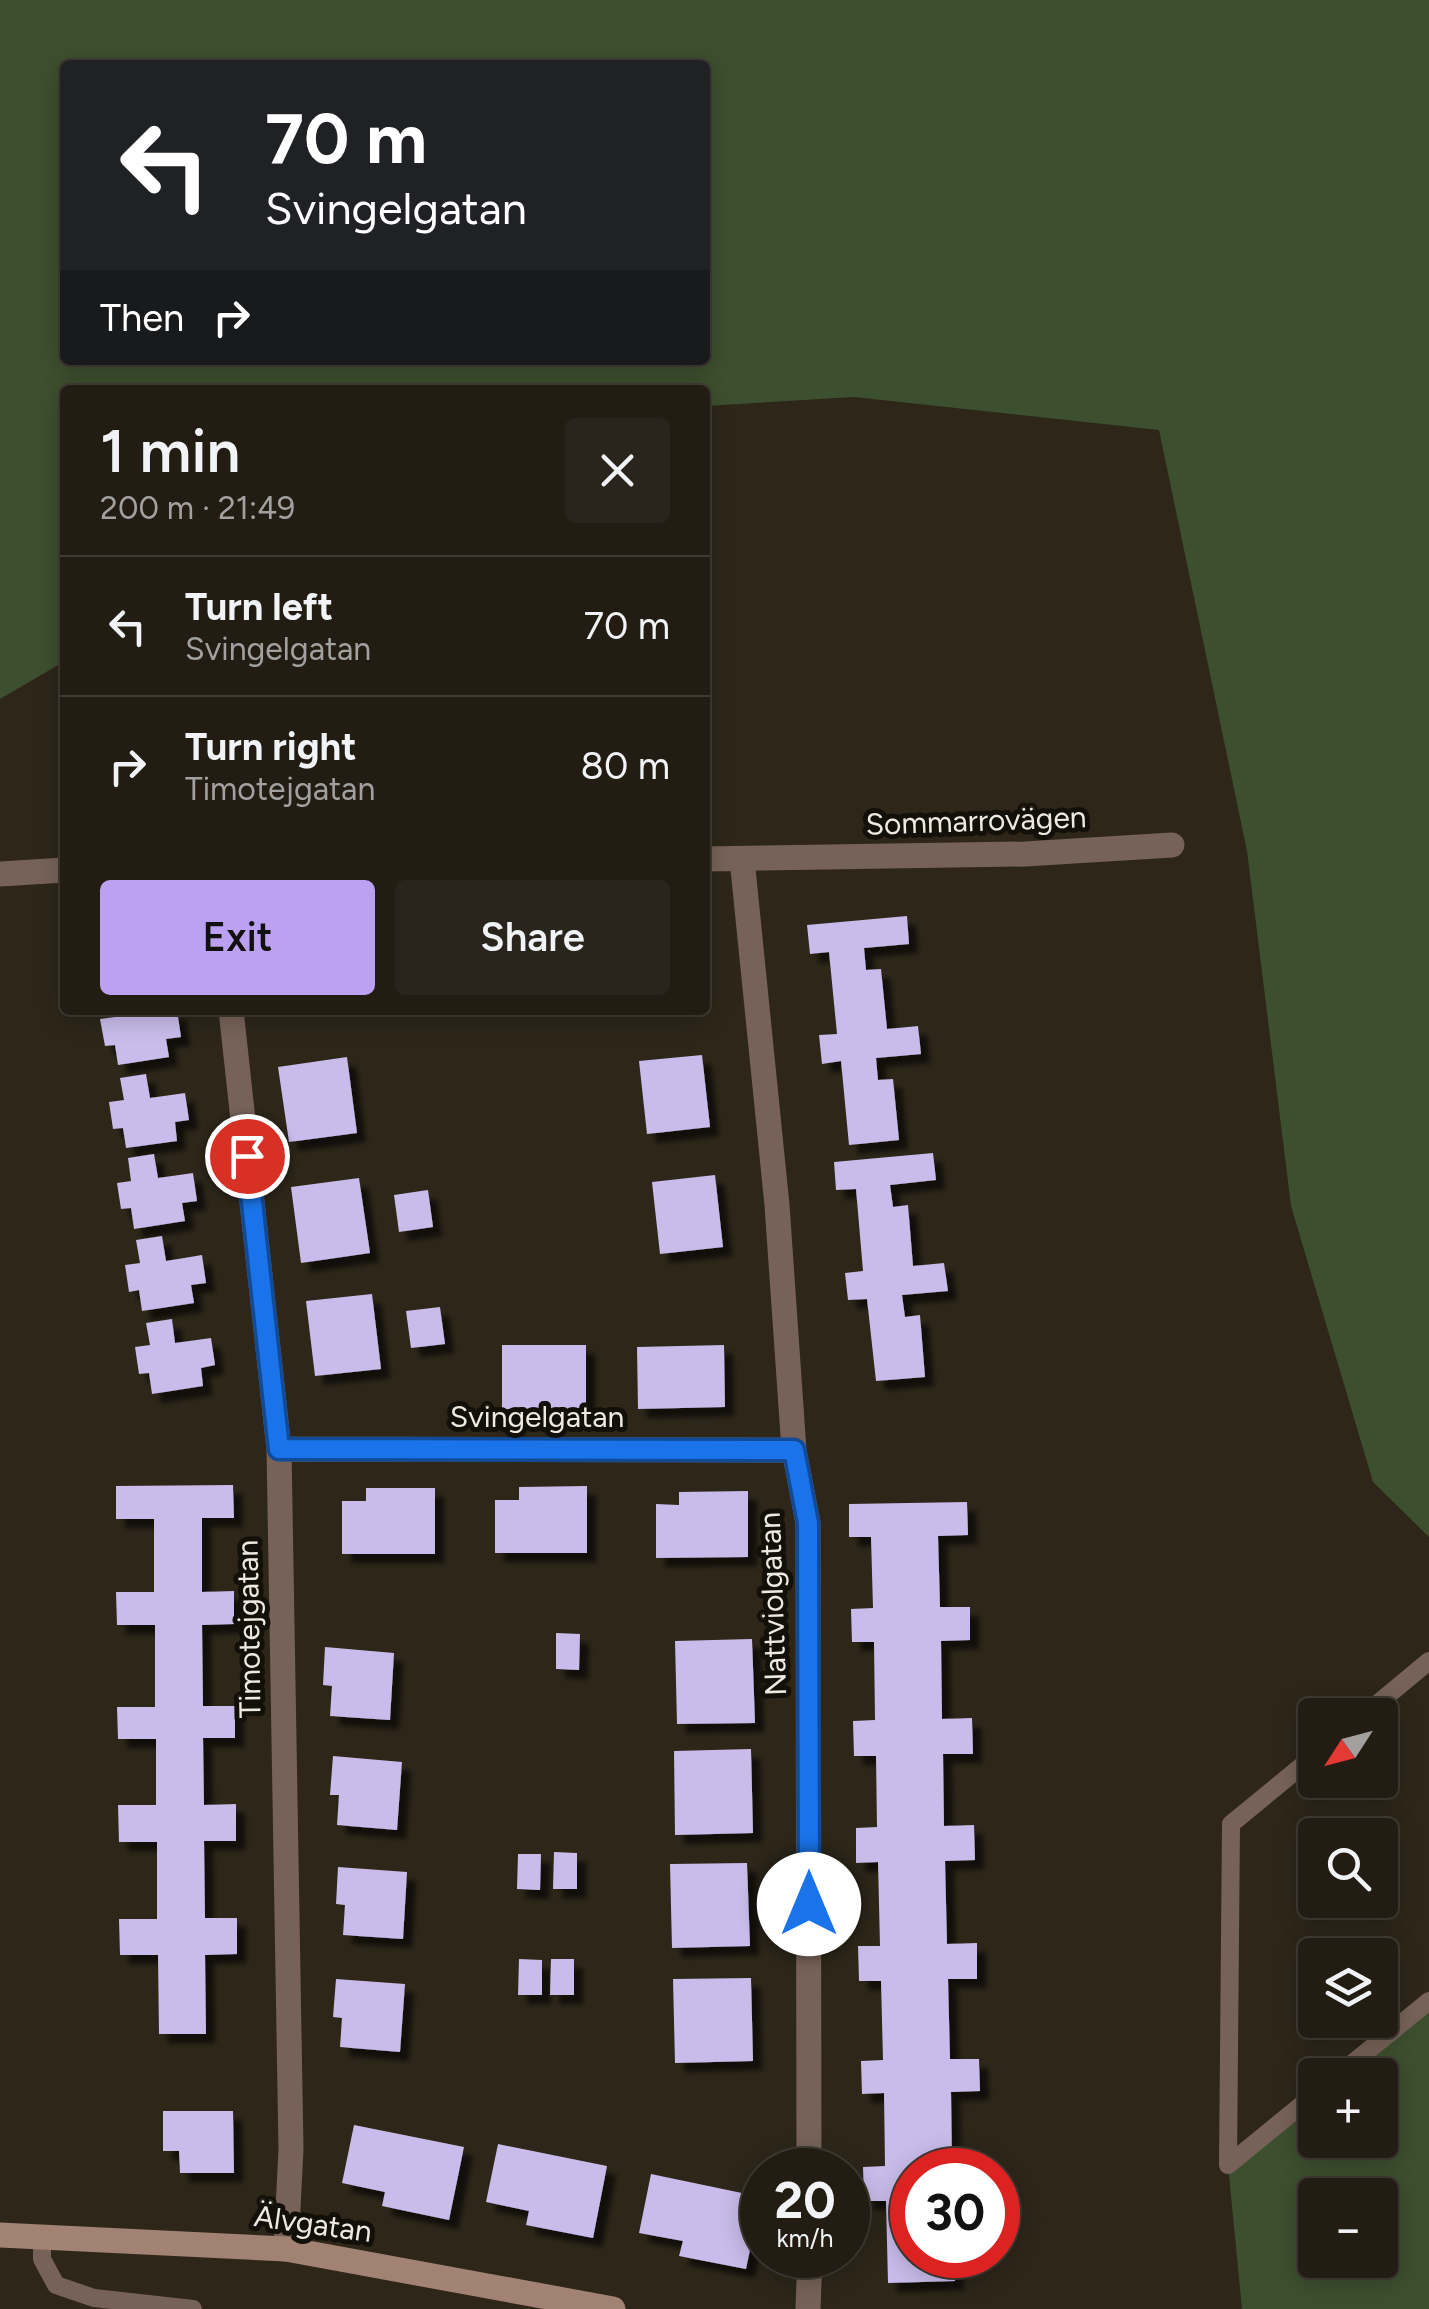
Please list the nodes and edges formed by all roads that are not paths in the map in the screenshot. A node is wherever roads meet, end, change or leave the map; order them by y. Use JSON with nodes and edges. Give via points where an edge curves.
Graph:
{"nodes":[{"id":1,"x":1172,"y":845,"type":"dead end"},
{"id":2,"x":710,"y":859,"type":"edge"},
{"id":3,"x":742,"y":859,"type":"junction"},
{"id":4,"x":60,"y":870,"type":"edge"},
{"id":5,"x":0,"y":874,"type":"edge"},
{"id":6,"x":232,"y":1015,"type":"edge"},
{"id":7,"x":279,"y":1449,"type":"junction"},
{"id":8,"x":794,"y":1450,"type":"junction"},
{"id":9,"x":1429,"y":1661,"type":"edge"},
{"id":10,"x":1384,"y":1698,"type":"edge"},
{"id":11,"x":1298,"y":1769,"type":"edge"},
{"id":12,"x":1429,"y":2001,"type":"edge"},
{"id":13,"x":1359,"y":2058,"type":"edge"},
{"id":14,"x":1298,"y":2108,"type":"edge"},
{"id":15,"x":809,"y":2148,"type":"edge"},
{"id":16,"x":0,"y":2235,"type":"edge"},
{"id":17,"x":42,"y":2237,"type":"junction"},
{"id":18,"x":286,"y":2249,"type":"junction"},
{"id":19,"x":809,"y":2278,"type":"edge"},
{"id":20,"x":193,"y":2309,"type":"edge"},
{"id":21,"x":613,"y":2309,"type":"edge"},
{"id":22,"x":808,"y":2309,"type":"edge"}],
"edges":[{"from":1,"to":3,"type":"street","name":"Sommarrovägen"},
{"from":2,"to":3,"type":"street","name":"Sommarrovägen"},
{"from":3,"to":8,"type":"street","name":"Nattviolgatan"},
{"from":4,"to":5,"type":"street"},
{"from":6,"to":7,"type":"street","name":"Timotejgatan"},
{"from":7,"to":8,"type":"street","name":"Svingelgatan"},
{"from":7,"to":18,"type":"street","name":"Timotejgatan","via":[[291,2149]]},
{"from":8,"to":15,"type":"street","name":"Nattviolgatan","via":[[808,1523]]},
{"from":9,"to":10,"type":"lane"},
{"from":11,"to":14,"type":"lane","via":[[1231,1824],[1228,2164]]},
{"from":12,"to":13,"type":"lane"},
{"from":16,"to":17,"type":"street","name":"Älvgatan"},
{"from":17,"to":18,"type":"street","name":"Älvgatan"},
{"from":17,"to":20,"type":"lane","via":[[46,2270],[56,2285],[94,2298]]},
{"from":18,"to":21,"type":"street","name":"Älvgatan"},
{"from":19,"to":22,"type":"street"}]}
